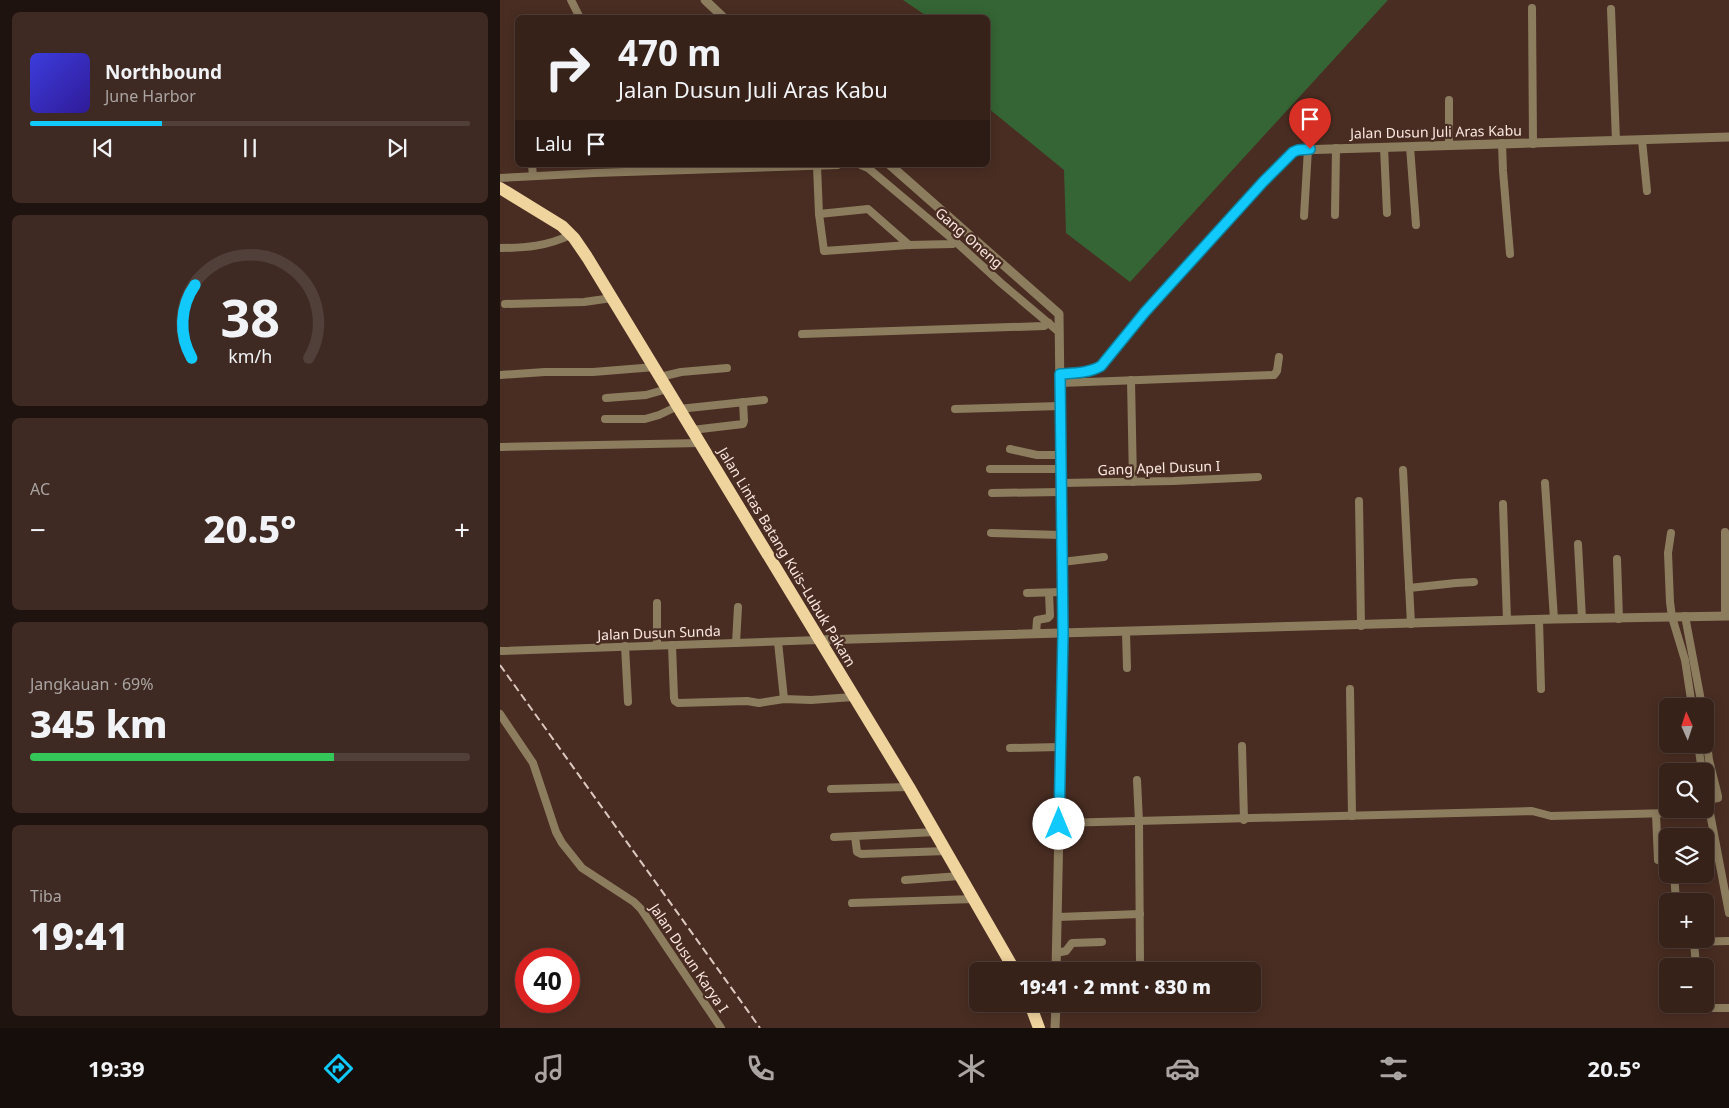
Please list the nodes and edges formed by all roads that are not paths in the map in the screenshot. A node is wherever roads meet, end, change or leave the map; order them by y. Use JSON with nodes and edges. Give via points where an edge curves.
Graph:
{"nodes":[{"id":1,"x":571,"y":0,"type":"edge"},
{"id":2,"x":705,"y":0,"type":"edge"},
{"id":3,"x":1532,"y":8,"type":"dead end"},
{"id":4,"x":1611,"y":9,"type":"dead end"},
{"id":5,"x":578,"y":15,"type":"edge"},
{"id":6,"x":721,"y":15,"type":"edge"},
{"id":7,"x":1448,"y":100,"type":"dead end"},
{"id":8,"x":1729,"y":136,"type":"edge"},
{"id":9,"x":1642,"y":140,"type":"junction"},
{"id":10,"x":1616,"y":141,"type":"junction"},
{"id":11,"x":1502,"y":144,"type":"junction"},
{"id":12,"x":1533,"y":144,"type":"junction"},
{"id":13,"x":1450,"y":146,"type":"junction"},
{"id":14,"x":1384,"y":147,"type":"junction"},
{"id":15,"x":1410,"y":147,"type":"junction"},
{"id":16,"x":1336,"y":148,"type":"junction"},
{"id":17,"x":1308,"y":149,"type":"junction"},
{"id":18,"x":532,"y":167,"type":"edge"},
{"id":19,"x":568,"y":167,"type":"edge"},
{"id":20,"x":742,"y":167,"type":"edge"},
{"id":21,"x":817,"y":167,"type":"edge"},
{"id":22,"x":866,"y":167,"type":"edge"},
{"id":23,"x":892,"y":167,"type":"edge"},
{"id":24,"x":666,"y":168,"type":"edge"},
{"id":25,"x":569,"y":174,"type":"junction"},
{"id":26,"x":533,"y":176,"type":"junction"},
{"id":27,"x":500,"y":178,"type":"edge"},
{"id":28,"x":500,"y":188,"type":"edge"},
{"id":29,"x":1647,"y":191,"type":"dead end"},
{"id":30,"x":1387,"y":213,"type":"dead end"},
{"id":31,"x":819,"y":214,"type":"junction"},
{"id":32,"x":1335,"y":215,"type":"dead end"},
{"id":33,"x":1304,"y":216,"type":"dead end"},
{"id":34,"x":1416,"y":225,"type":"dead end"},
{"id":35,"x":570,"y":234,"type":"junction"},
{"id":36,"x":956,"y":242,"type":"junction"},
{"id":37,"x":909,"y":245,"type":"junction"},
{"id":38,"x":500,"y":248,"type":"edge"},
{"id":39,"x":1510,"y":254,"type":"dead end"},
{"id":40,"x":612,"y":298,"type":"junction"},
{"id":41,"x":506,"y":304,"type":"dead end"},
{"id":42,"x":1049,"y":323,"type":"junction"},
{"id":43,"x":1060,"y":332,"type":"junction"},
{"id":44,"x":802,"y":334,"type":"dead end"},
{"id":45,"x":1279,"y":357,"type":"dead end"},
{"id":46,"x":726,"y":368,"type":"dead end"},
{"id":47,"x":657,"y":372,"type":"junction"},
{"id":48,"x":1083,"y":372,"type":"junction"},
{"id":49,"x":500,"y":375,"type":"edge"},
{"id":50,"x":1060,"y":379,"type":"junction"},
{"id":51,"x":1131,"y":380,"type":"junction"},
{"id":52,"x":1083,"y":382,"type":"junction"},
{"id":53,"x":667,"y":389,"type":"junction"},
{"id":54,"x":606,"y":398,"type":"dead end"},
{"id":55,"x":764,"y":400,"type":"dead end"},
{"id":56,"x":743,"y":402,"type":"junction"},
{"id":57,"x":1061,"y":406,"type":"junction"},
{"id":58,"x":679,"y":408,"type":"junction"},
{"id":59,"x":954,"y":409,"type":"dead end"},
{"id":60,"x":605,"y":418,"type":"dead end"},
{"id":61,"x":692,"y":430,"type":"junction"},
{"id":62,"x":700,"y":443,"type":"junction"},
{"id":63,"x":500,"y":447,"type":"edge"},
{"id":64,"x":1010,"y":449,"type":"dead end"},
{"id":65,"x":1061,"y":455,"type":"junction"},
{"id":66,"x":990,"y":469,"type":"dead end"},
{"id":67,"x":1061,"y":469,"type":"junction"},
{"id":68,"x":1403,"y":470,"type":"dead end"},
{"id":69,"x":1258,"y":477,"type":"dead end"},
{"id":70,"x":1133,"y":482,"type":"junction"},
{"id":71,"x":1544,"y":483,"type":"dead end"},
{"id":72,"x":1061,"y":488,"type":"junction"},
{"id":73,"x":992,"y":492,"type":"dead end"},
{"id":74,"x":1359,"y":501,"type":"dead end"},
{"id":75,"x":1503,"y":504,"type":"dead end"},
{"id":76,"x":1725,"y":532,"type":"dead end"},
{"id":77,"x":990,"y":533,"type":"dead end"},
{"id":78,"x":1671,"y":533,"type":"dead end"},
{"id":79,"x":1062,"y":534,"type":"junction"},
{"id":80,"x":1578,"y":544,"type":"dead end"},
{"id":81,"x":1104,"y":558,"type":"dead end"},
{"id":82,"x":1617,"y":560,"type":"dead end"},
{"id":83,"x":1062,"y":562,"type":"junction"},
{"id":84,"x":1474,"y":582,"type":"dead end"},
{"id":85,"x":1409,"y":588,"type":"junction"},
{"id":86,"x":1049,"y":592,"type":"junction"},
{"id":87,"x":1062,"y":592,"type":"junction"},
{"id":88,"x":1027,"y":594,"type":"dead end"},
{"id":89,"x":657,"y":603,"type":"dead end"},
{"id":90,"x":738,"y":607,"type":"dead end"},
{"id":91,"x":1050,"y":607,"type":"junction"},
{"id":92,"x":1063,"y":607,"type":"junction"},
{"id":93,"x":1685,"y":616,"type":"junction"},
{"id":94,"x":1727,"y":616,"type":"edge"},
{"id":95,"x":1672,"y":617,"type":"junction"},
{"id":96,"x":1554,"y":619,"type":"junction"},
{"id":97,"x":1582,"y":619,"type":"junction"},
{"id":98,"x":1619,"y":619,"type":"junction"},
{"id":99,"x":1507,"y":620,"type":"junction"},
{"id":100,"x":1539,"y":620,"type":"junction"},
{"id":101,"x":1411,"y":624,"type":"junction"},
{"id":102,"x":1361,"y":626,"type":"junction"},
{"id":103,"x":1126,"y":632,"type":"junction"},
{"id":104,"x":1036,"y":634,"type":"junction"},
{"id":105,"x":1063,"y":634,"type":"junction"},
{"id":106,"x":819,"y":640,"type":"junction"},
{"id":107,"x":778,"y":642,"type":"junction"},
{"id":108,"x":736,"y":643,"type":"junction"},
{"id":109,"x":657,"y":645,"type":"junction"},
{"id":110,"x":672,"y":645,"type":"junction"},
{"id":111,"x":625,"y":646,"type":"junction"},
{"id":112,"x":500,"y":651,"type":"edge"},
{"id":113,"x":1127,"y":668,"type":"dead end"},
{"id":114,"x":1350,"y":689,"type":"dead end"},
{"id":115,"x":1541,"y":689,"type":"dead end"},
{"id":116,"x":853,"y":697,"type":"junction"},
{"id":117,"x":1691,"y":698,"type":"edge"},
{"id":118,"x":1700,"y":698,"type":"edge"},
{"id":119,"x":784,"y":699,"type":"junction"},
{"id":120,"x":628,"y":702,"type":"dead end"},
{"id":121,"x":500,"y":714,"type":"edge"},
{"id":122,"x":1242,"y":746,"type":"dead end"},
{"id":123,"x":1010,"y":748,"type":"dead end"},
{"id":124,"x":1060,"y":748,"type":"junction"},
{"id":125,"x":1137,"y":780,"type":"dead end"},
{"id":126,"x":1714,"y":780,"type":"edge"},
{"id":127,"x":909,"y":787,"type":"junction"},
{"id":128,"x":830,"y":789,"type":"dead end"},
{"id":129,"x":1714,"y":799,"type":"edge"},
{"id":130,"x":1656,"y":814,"type":"junction"},
{"id":131,"x":1659,"y":814,"type":"edge"},
{"id":132,"x":1352,"y":816,"type":"junction"},
{"id":133,"x":1710,"y":818,"type":"edge"},
{"id":134,"x":1244,"y":820,"type":"junction"},
{"id":135,"x":1139,"y":822,"type":"junction"},
{"id":136,"x":1059,"y":824,"type":"junction"},
{"id":137,"x":936,"y":832,"type":"junction"},
{"id":138,"x":855,"y":836,"type":"junction"},
{"id":139,"x":834,"y":837,"type":"dead end"},
{"id":140,"x":946,"y":851,"type":"junction"},
{"id":141,"x":1659,"y":860,"type":"edge"},
{"id":142,"x":960,"y":876,"type":"junction"},
{"id":143,"x":905,"y":880,"type":"dead end"},
{"id":144,"x":974,"y":899,"type":"junction"},
{"id":145,"x":852,"y":903,"type":"dead end"},
{"id":146,"x":1729,"y":913,"type":"edge"},
{"id":147,"x":1140,"y":914,"type":"junction"},
{"id":148,"x":1058,"y":917,"type":"junction"},
{"id":149,"x":1714,"y":941,"type":"edge"},
{"id":150,"x":1729,"y":941,"type":"edge"},
{"id":151,"x":1102,"y":942,"type":"dead end"},
{"id":152,"x":1056,"y":953,"type":"junction"},
{"id":153,"x":1010,"y":962,"type":"edge"},
{"id":154,"x":1056,"y":962,"type":"edge"},
{"id":155,"x":1140,"y":962,"type":"edge"},
{"id":156,"x":1714,"y":1008,"type":"edge"},
{"id":157,"x":1729,"y":1008,"type":"edge"},
{"id":158,"x":1033,"y":1012,"type":"edge"},
{"id":159,"x":1056,"y":1012,"type":"edge"},
{"id":160,"x":722,"y":1028,"type":"edge"},
{"id":161,"x":1039,"y":1028,"type":"edge"},
{"id":162,"x":1055,"y":1028,"type":"edge"}],
"edges":[{"from":1,"to":5,"type":"street"},
{"from":2,"to":6,"type":"street"},
{"from":3,"to":12,"type":"street"},
{"from":4,"to":10,"type":"street"},
{"from":7,"to":13,"type":"street"},
{"from":8,"to":9,"type":"street","name":"Jalan Dusun Juli Aras Kabu"},
{"from":9,"to":10,"type":"street","name":"Jalan Dusun Juli Aras Kabu"},
{"from":9,"to":29,"type":"street"},
{"from":10,"to":12,"type":"street","name":"Jalan Dusun Juli Aras Kabu"},
{"from":11,"to":12,"type":"street","name":"Jalan Dusun Juli Aras Kabu"},
{"from":11,"to":13,"type":"street","name":"Jalan Dusun Juli Aras Kabu"},
{"from":11,"to":39,"type":"street"},
{"from":13,"to":15,"type":"street","name":"Jalan Dusun Juli Aras Kabu"},
{"from":14,"to":15,"type":"street","name":"Jalan Dusun Juli Aras Kabu"},
{"from":14,"to":16,"type":"street","name":"Jalan Dusun Juli Aras Kabu"},
{"from":14,"to":30,"type":"street"},
{"from":15,"to":34,"type":"street"},
{"from":16,"to":17,"type":"street","name":"Jalan Dusun Juli Aras Kabu"},
{"from":16,"to":32,"type":"street"},
{"from":17,"to":33,"type":"street"},
{"from":17,"to":48,"type":"street","name":"Jalan Dusun Juli Aras Kabu","via":[[1293,152],[1145,312],[1101,366]]},
{"from":18,"to":26,"type":"street"},
{"from":19,"to":25,"type":"street"},
{"from":20,"to":24,"type":"street"},
{"from":21,"to":31,"type":"street"},
{"from":22,"to":36,"type":"street","name":"Gang Oneng"},
{"from":23,"to":43,"type":"street","via":[[1059,314]]},
{"from":24,"to":25,"type":"street"},
{"from":25,"to":26,"type":"street"},
{"from":26,"to":27,"type":"street"},
{"from":28,"to":35,"type":"highway","name":"Jalan Lintas Batang Kuis–Lubuk Pakam"},
{"from":31,"to":37,"type":"street","via":[[868,209]]},
{"from":31,"to":37,"type":"street","via":[[824,251]]},
{"from":35,"to":38,"type":"street","via":[[560,240],[528,248]]},
{"from":35,"to":40,"type":"highway","name":"Jalan Lintas Batang Kuis–Lubuk Pakam"},
{"from":36,"to":37,"type":"street"},
{"from":36,"to":42,"type":"street","name":"Gang Oneng"},
{"from":40,"to":41,"type":"street"},
{"from":40,"to":47,"type":"highway","name":"Jalan Lintas Batang Kuis–Lubuk Pakam"},
{"from":42,"to":43,"type":"street","name":"Gang Oneng"},
{"from":42,"to":44,"type":"street","via":[[1044,326]]},
{"from":43,"to":50,"type":"street"},
{"from":45,"to":51,"type":"street","via":[[1277,374],[1274,375]]},
{"from":46,"to":47,"type":"street"},
{"from":47,"to":49,"type":"street"},
{"from":47,"to":53,"type":"highway","name":"Jalan Lintas Batang Kuis–Lubuk Pakam"},
{"from":48,"to":50,"type":"street","name":"Jalan Dusun Juli Aras Kabu"},
{"from":48,"to":52,"type":"street"},
{"from":50,"to":52,"type":"street"},
{"from":50,"to":57,"type":"street"},
{"from":51,"to":52,"type":"street"},
{"from":51,"to":70,"type":"street"},
{"from":53,"to":54,"type":"street","via":[[646,395]]},
{"from":53,"to":58,"type":"highway","name":"Jalan Lintas Batang Kuis–Lubuk Pakam"},
{"from":55,"to":56,"type":"street"},
{"from":56,"to":58,"type":"street"},
{"from":56,"to":61,"type":"street","via":[[743,424]]},
{"from":57,"to":59,"type":"street"},
{"from":57,"to":65,"type":"street"},
{"from":58,"to":60,"type":"street","via":[[645,419]]},
{"from":58,"to":61,"type":"highway","name":"Jalan Lintas Batang Kuis–Lubuk Pakam"},
{"from":61,"to":62,"type":"highway","name":"Jalan Lintas Batang Kuis–Lubuk Pakam"},
{"from":62,"to":63,"type":"street"},
{"from":62,"to":106,"type":"highway","name":"Jalan Lintas Batang Kuis–Lubuk Pakam"},
{"from":64,"to":65,"type":"street","via":[[1037,455]]},
{"from":65,"to":67,"type":"street"},
{"from":66,"to":67,"type":"street"},
{"from":67,"to":72,"type":"street"},
{"from":68,"to":85,"type":"street"},
{"from":69,"to":70,"type":"street","name":"Gang Apel Dusun I"},
{"from":70,"to":72,"type":"street","name":"Gang Apel Dusun I"},
{"from":71,"to":96,"type":"street"},
{"from":72,"to":73,"type":"street","name":"Gang Apel Dusun I"},
{"from":72,"to":79,"type":"street"},
{"from":74,"to":102,"type":"street"},
{"from":75,"to":99,"type":"street"},
{"from":76,"to":94,"type":"street"},
{"from":77,"to":79,"type":"street"},
{"from":78,"to":95,"type":"street","via":[[1668,578]]},
{"from":79,"to":83,"type":"street"},
{"from":80,"to":97,"type":"street"},
{"from":81,"to":83,"type":"street"},
{"from":82,"to":98,"type":"street"},
{"from":83,"to":87,"type":"street"},
{"from":84,"to":85,"type":"street"},
{"from":85,"to":101,"type":"street"},
{"from":86,"to":87,"type":"street"},
{"from":86,"to":88,"type":"street"},
{"from":86,"to":91,"type":"street"},
{"from":87,"to":92,"type":"street"},
{"from":89,"to":109,"type":"street"},
{"from":90,"to":108,"type":"street"},
{"from":91,"to":92,"type":"street"},
{"from":91,"to":104,"type":"street","via":[[1048,618],[1037,620]]},
{"from":92,"to":105,"type":"street"},
{"from":93,"to":94,"type":"street"},
{"from":93,"to":95,"type":"street"},
{"from":93,"to":118,"type":"street"},
{"from":95,"to":98,"type":"street"},
{"from":95,"to":117,"type":"street","via":[[1685,660]]},
{"from":96,"to":97,"type":"street"},
{"from":96,"to":100,"type":"street"},
{"from":97,"to":98,"type":"street"},
{"from":99,"to":100,"type":"street"},
{"from":99,"to":101,"type":"street"},
{"from":100,"to":115,"type":"street"},
{"from":101,"to":102,"type":"street"},
{"from":102,"to":103,"type":"street"},
{"from":103,"to":105,"type":"street"},
{"from":103,"to":113,"type":"street"},
{"from":104,"to":105,"type":"street"},
{"from":104,"to":106,"type":"street"},
{"from":105,"to":124,"type":"street"},
{"from":106,"to":107,"type":"street","name":"Jalan Dusun Sunda"},
{"from":106,"to":116,"type":"highway","name":"Jalan Lintas Batang Kuis–Lubuk Pakam"},
{"from":107,"to":108,"type":"street","name":"Jalan Dusun Sunda"},
{"from":107,"to":119,"type":"street"},
{"from":108,"to":110,"type":"street","name":"Jalan Dusun Sunda"},
{"from":109,"to":110,"type":"street","name":"Jalan Dusun Sunda"},
{"from":109,"to":111,"type":"street","name":"Jalan Dusun Sunda"},
{"from":110,"to":119,"type":"street","via":[[676,702],[747,701],[759,704]]},
{"from":111,"to":112,"type":"street","name":"Jalan Dusun Sunda"},
{"from":111,"to":120,"type":"street"},
{"from":114,"to":132,"type":"street"},
{"from":116,"to":119,"type":"street"},
{"from":116,"to":127,"type":"highway","name":"Jalan Lintas Batang Kuis–Lubuk Pakam"},
{"from":121,"to":160,"type":"street","name":"Jalan Dusun Karya I","via":[[533,763],[562,843],[582,868],[641,909]]},
{"from":122,"to":134,"type":"street"},
{"from":123,"to":124,"type":"street"},
{"from":124,"to":136,"type":"street"},
{"from":125,"to":135,"type":"street"},
{"from":126,"to":129,"type":"street","via":[[1718,796]]},
{"from":127,"to":128,"type":"street"},
{"from":127,"to":137,"type":"highway","name":"Jalan Lintas Batang Kuis–Lubuk Pakam"},
{"from":130,"to":131,"type":"street"},
{"from":130,"to":132,"type":"street","via":[[1551,816],[1532,811]]},
{"from":130,"to":141,"type":"street"},
{"from":132,"to":134,"type":"street"},
{"from":133,"to":146,"type":"street"},
{"from":134,"to":135,"type":"street"},
{"from":135,"to":136,"type":"street"},
{"from":135,"to":147,"type":"street"},
{"from":136,"to":148,"type":"street"},
{"from":137,"to":138,"type":"street"},
{"from":137,"to":140,"type":"highway","name":"Jalan Lintas Batang Kuis–Lubuk Pakam"},
{"from":138,"to":139,"type":"street"},
{"from":138,"to":140,"type":"street","via":[[856,850],[861,854]]},
{"from":140,"to":142,"type":"highway","name":"Jalan Lintas Batang Kuis–Lubuk Pakam"},
{"from":142,"to":143,"type":"street"},
{"from":142,"to":144,"type":"highway","name":"Jalan Lintas Batang Kuis–Lubuk Pakam"},
{"from":144,"to":145,"type":"street"},
{"from":144,"to":153,"type":"highway","name":"Jalan Lintas Batang Kuis–Lubuk Pakam"},
{"from":147,"to":148,"type":"street"},
{"from":147,"to":155,"type":"street"},
{"from":148,"to":152,"type":"street"},
{"from":149,"to":150,"type":"street"},
{"from":151,"to":152,"type":"street","via":[[1072,943],[1066,951]]},
{"from":152,"to":154,"type":"street"},
{"from":156,"to":157,"type":"street"},
{"from":158,"to":161,"type":"highway"},
{"from":159,"to":162,"type":"street"}]}
